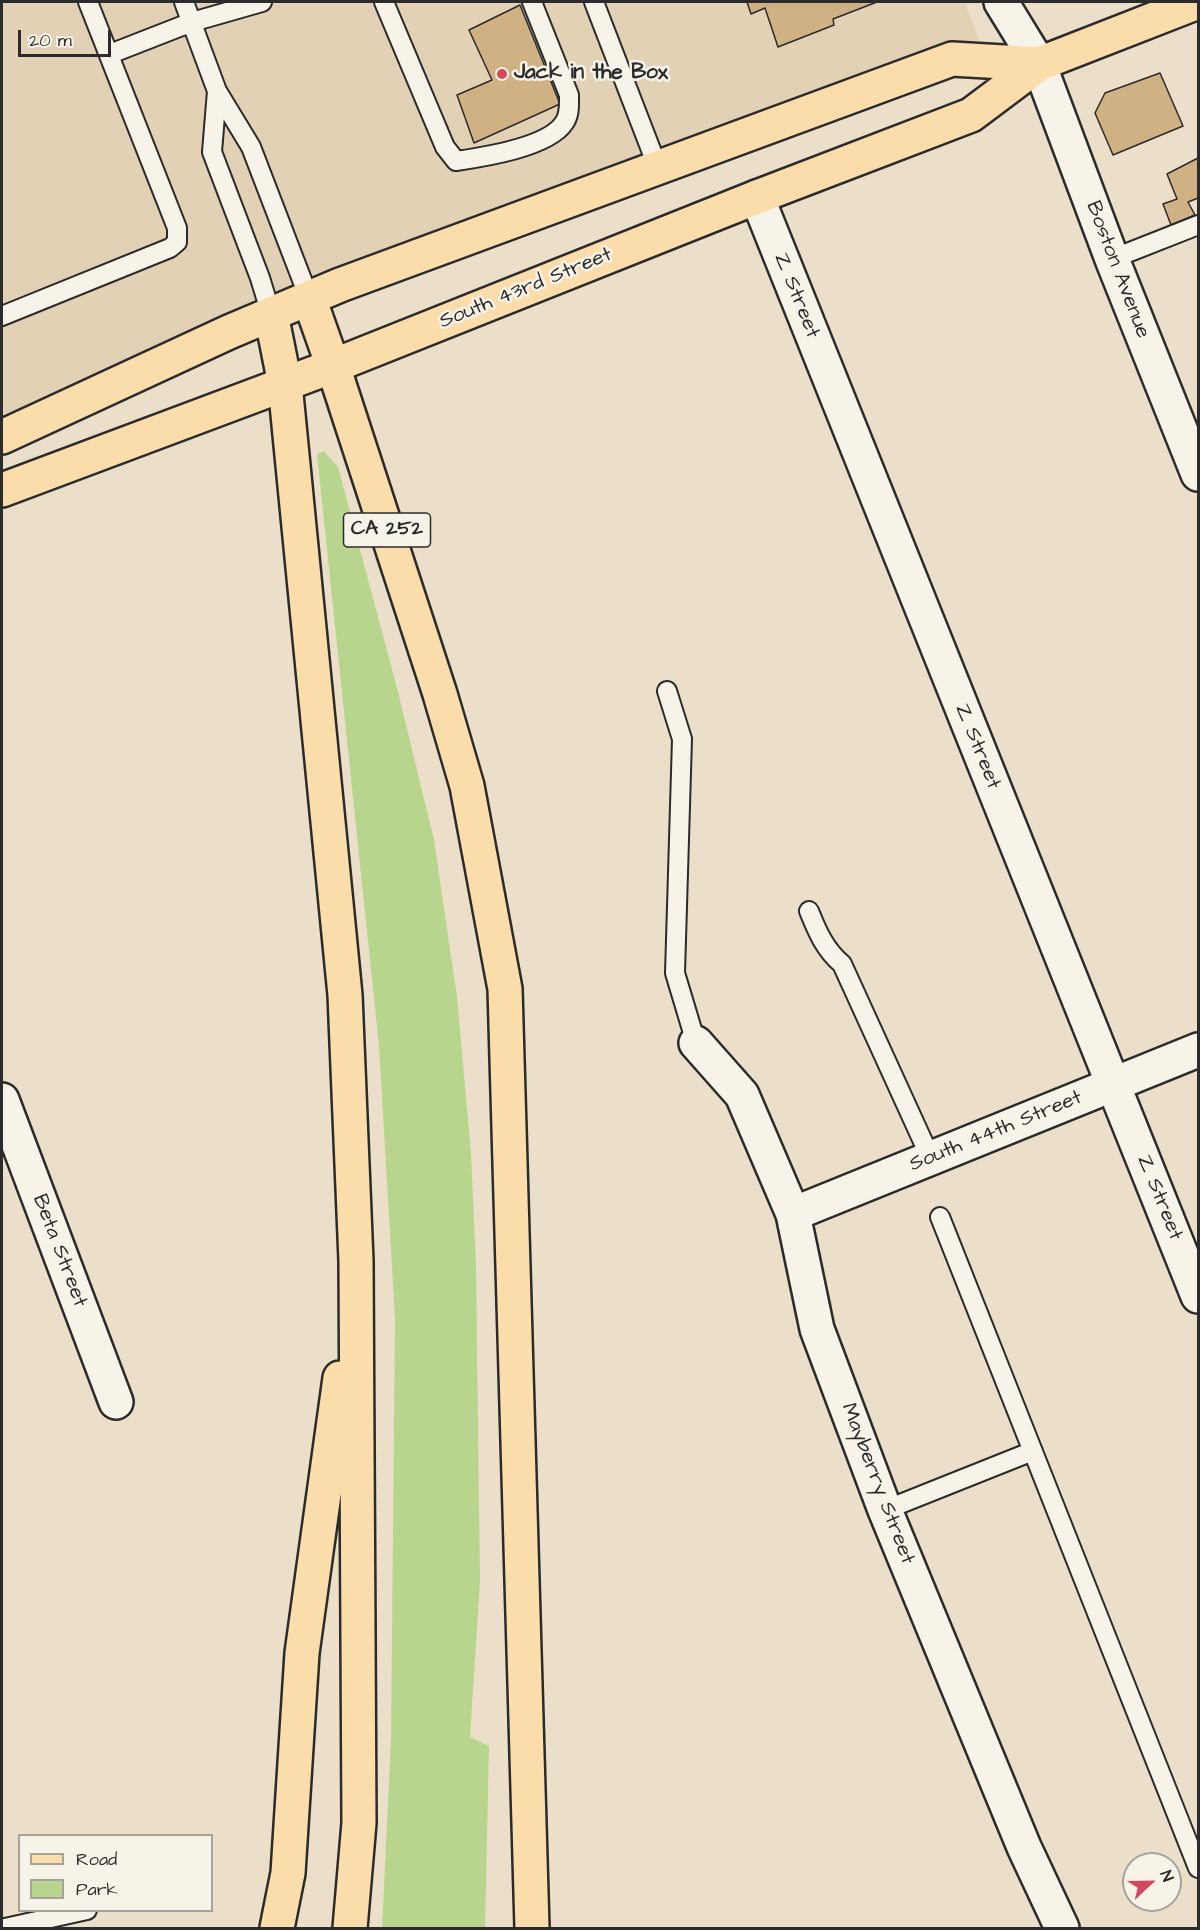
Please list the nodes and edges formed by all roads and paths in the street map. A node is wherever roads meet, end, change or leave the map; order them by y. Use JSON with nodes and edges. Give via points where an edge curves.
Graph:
{"nodes":[{"id":1,"x":88,"y":2,"type":"edge"},
{"id":2,"x":184,"y":2,"type":"edge"},
{"id":3,"x":262,"y":2,"type":"edge"},
{"id":4,"x":384,"y":2,"type":"edge"},
{"id":5,"x":532,"y":2,"type":"edge"},
{"id":6,"x":594,"y":2,"type":"edge"},
{"id":7,"x":1001,"y":2,"type":"edge"},
{"id":8,"x":1198,"y":2,"type":"edge"},
{"id":9,"x":192,"y":22,"type":"junction"},
{"id":10,"x":110,"y":54,"type":"junction"},
{"id":11,"x":1038,"y":64,"type":"junction"},
{"id":12,"x":217,"y":91,"type":"junction"},
{"id":13,"x":658,"y":168,"type":"junction"},
{"id":14,"x":757,"y":197,"type":"junction"},
{"id":15,"x":1198,"y":225,"type":"edge"},
{"id":16,"x":1112,"y":259,"type":"junction"},
{"id":17,"x":309,"y":298,"type":"junction"},
{"id":18,"x":271,"y":314,"type":"junction"},
{"id":19,"x":2,"y":316,"type":"edge"},
{"id":20,"x":333,"y":366,"type":"junction"},
{"id":21,"x":285,"y":384,"type":"junction"},
{"id":22,"x":2,"y":437,"type":"edge"},
{"id":23,"x":1198,"y":474,"type":"edge"},
{"id":24,"x":2,"y":490,"type":"edge"},
{"id":25,"x":667,"y":691,"type":"dead end"},
{"id":26,"x":809,"y":911,"type":"dead end"},
{"id":27,"x":696,"y":1043,"type":"joint"},
{"id":28,"x":1198,"y":1050,"type":"edge"},
{"id":29,"x":1113,"y":1085,"type":"junction"},
{"id":30,"x":2,"y":1100,"type":"edge"},
{"id":31,"x":931,"y":1159,"type":"junction"},
{"id":32,"x":793,"y":1214,"type":"junction"},
{"id":33,"x":940,"y":1217,"type":"dead end"},
{"id":34,"x":356,"y":1261,"type":"junction"},
{"id":35,"x":1198,"y":1296,"type":"edge"},
{"id":36,"x":116,"y":1402,"type":"dead end"},
{"id":37,"x":1033,"y":1451,"type":"junction"},
{"id":38,"x":885,"y":1510,"type":"junction"},
{"id":39,"x":1198,"y":1868,"type":"edge"},
{"id":40,"x":82,"y":1912,"type":"edge"},
{"id":41,"x":4,"y":1929,"type":"edge"},
{"id":42,"x":277,"y":1929,"type":"edge"},
{"id":43,"x":350,"y":1929,"type":"edge"},
{"id":44,"x":532,"y":1929,"type":"edge"},
{"id":45,"x":1062,"y":1929,"type":"edge"}],
"edges":[{"from":1,"to":10,"type":"lane"},
{"from":2,"to":9,"type":"lane"},
{"from":3,"to":9,"type":"lane"},
{"from":4,"to":5,"type":"lane","via":[[445,147],[456,161],[495,156],[531,144],[564,123],[568,96]]},
{"from":6,"to":13,"type":"lane"},
{"from":7,"to":11,"type":"street","name":"Boston Avenue"},
{"from":8,"to":11,"type":"main road","name":"South 43rd Street"},
{"from":9,"to":10,"type":"lane"},
{"from":9,"to":12,"type":"lane"},
{"from":10,"to":19,"type":"lane","via":[[177,228],[177,242]]},
{"from":11,"to":13,"type":"main road","name":"South 43rd Street","via":[[952,59]]},
{"from":11,"to":14,"type":"main road","name":"South 43rd Street","via":[[971,115]]},
{"from":11,"to":16,"type":"street","name":"Boston Avenue"},
{"from":12,"to":17,"type":"lane","via":[[251,147]]},
{"from":12,"to":18,"type":"lane","via":[[212,152]]},
{"from":13,"to":17,"type":"main road","name":"South 43rd Street"},
{"from":14,"to":20,"type":"main road","name":"South 43rd Street"},
{"from":14,"to":29,"type":"street","name":"Z Street"},
{"from":15,"to":16,"type":"lane"},
{"from":16,"to":23,"type":"street","name":"Boston Avenue"},
{"from":17,"to":18,"type":"main road","name":"South 43rd Street"},
{"from":17,"to":20,"type":"main road"},
{"from":18,"to":21,"type":"main road"},
{"from":18,"to":22,"type":"main road","name":"South 43rd Street"},
{"from":20,"to":21,"type":"main road","name":"South 43rd Street"},
{"from":20,"to":44,"type":"main road","number":"CA 252","via":[[467,786],[505,988]]},
{"from":21,"to":24,"type":"main road","name":"South 43rd Street"},
{"from":21,"to":34,"type":"main road","via":[[345,995]]},
{"from":25,"to":27,"type":"lane","via":[[681,739],[675,973]]},
{"from":26,"to":31,"type":"lane","via":[[818,934],[842,964]]},
{"from":27,"to":32,"type":"street","name":"Mayberry Street","via":[[742,1095]]},
{"from":28,"to":29,"type":"street","name":"South 44th Street"},
{"from":29,"to":31,"type":"street","name":"South 44th Street"},
{"from":29,"to":35,"type":"street","name":"Z Street"},
{"from":30,"to":36,"type":"street","name":"Beta Street"},
{"from":31,"to":32,"type":"street","name":"South 44th Street"},
{"from":32,"to":38,"type":"street","name":"Mayberry Street","via":[[817,1329]]},
{"from":33,"to":37,"type":"lane"},
{"from":34,"to":42,"type":"main road","via":[[302,1653],[288,1873]]},
{"from":34,"to":43,"type":"main road","via":[[359,1823]]},
{"from":37,"to":38,"type":"lane"},
{"from":37,"to":39,"type":"lane"},
{"from":38,"to":45,"type":"street","name":"Mayberry Street","via":[[1024,1847]]},
{"from":40,"to":41,"type":"lane"}]}
